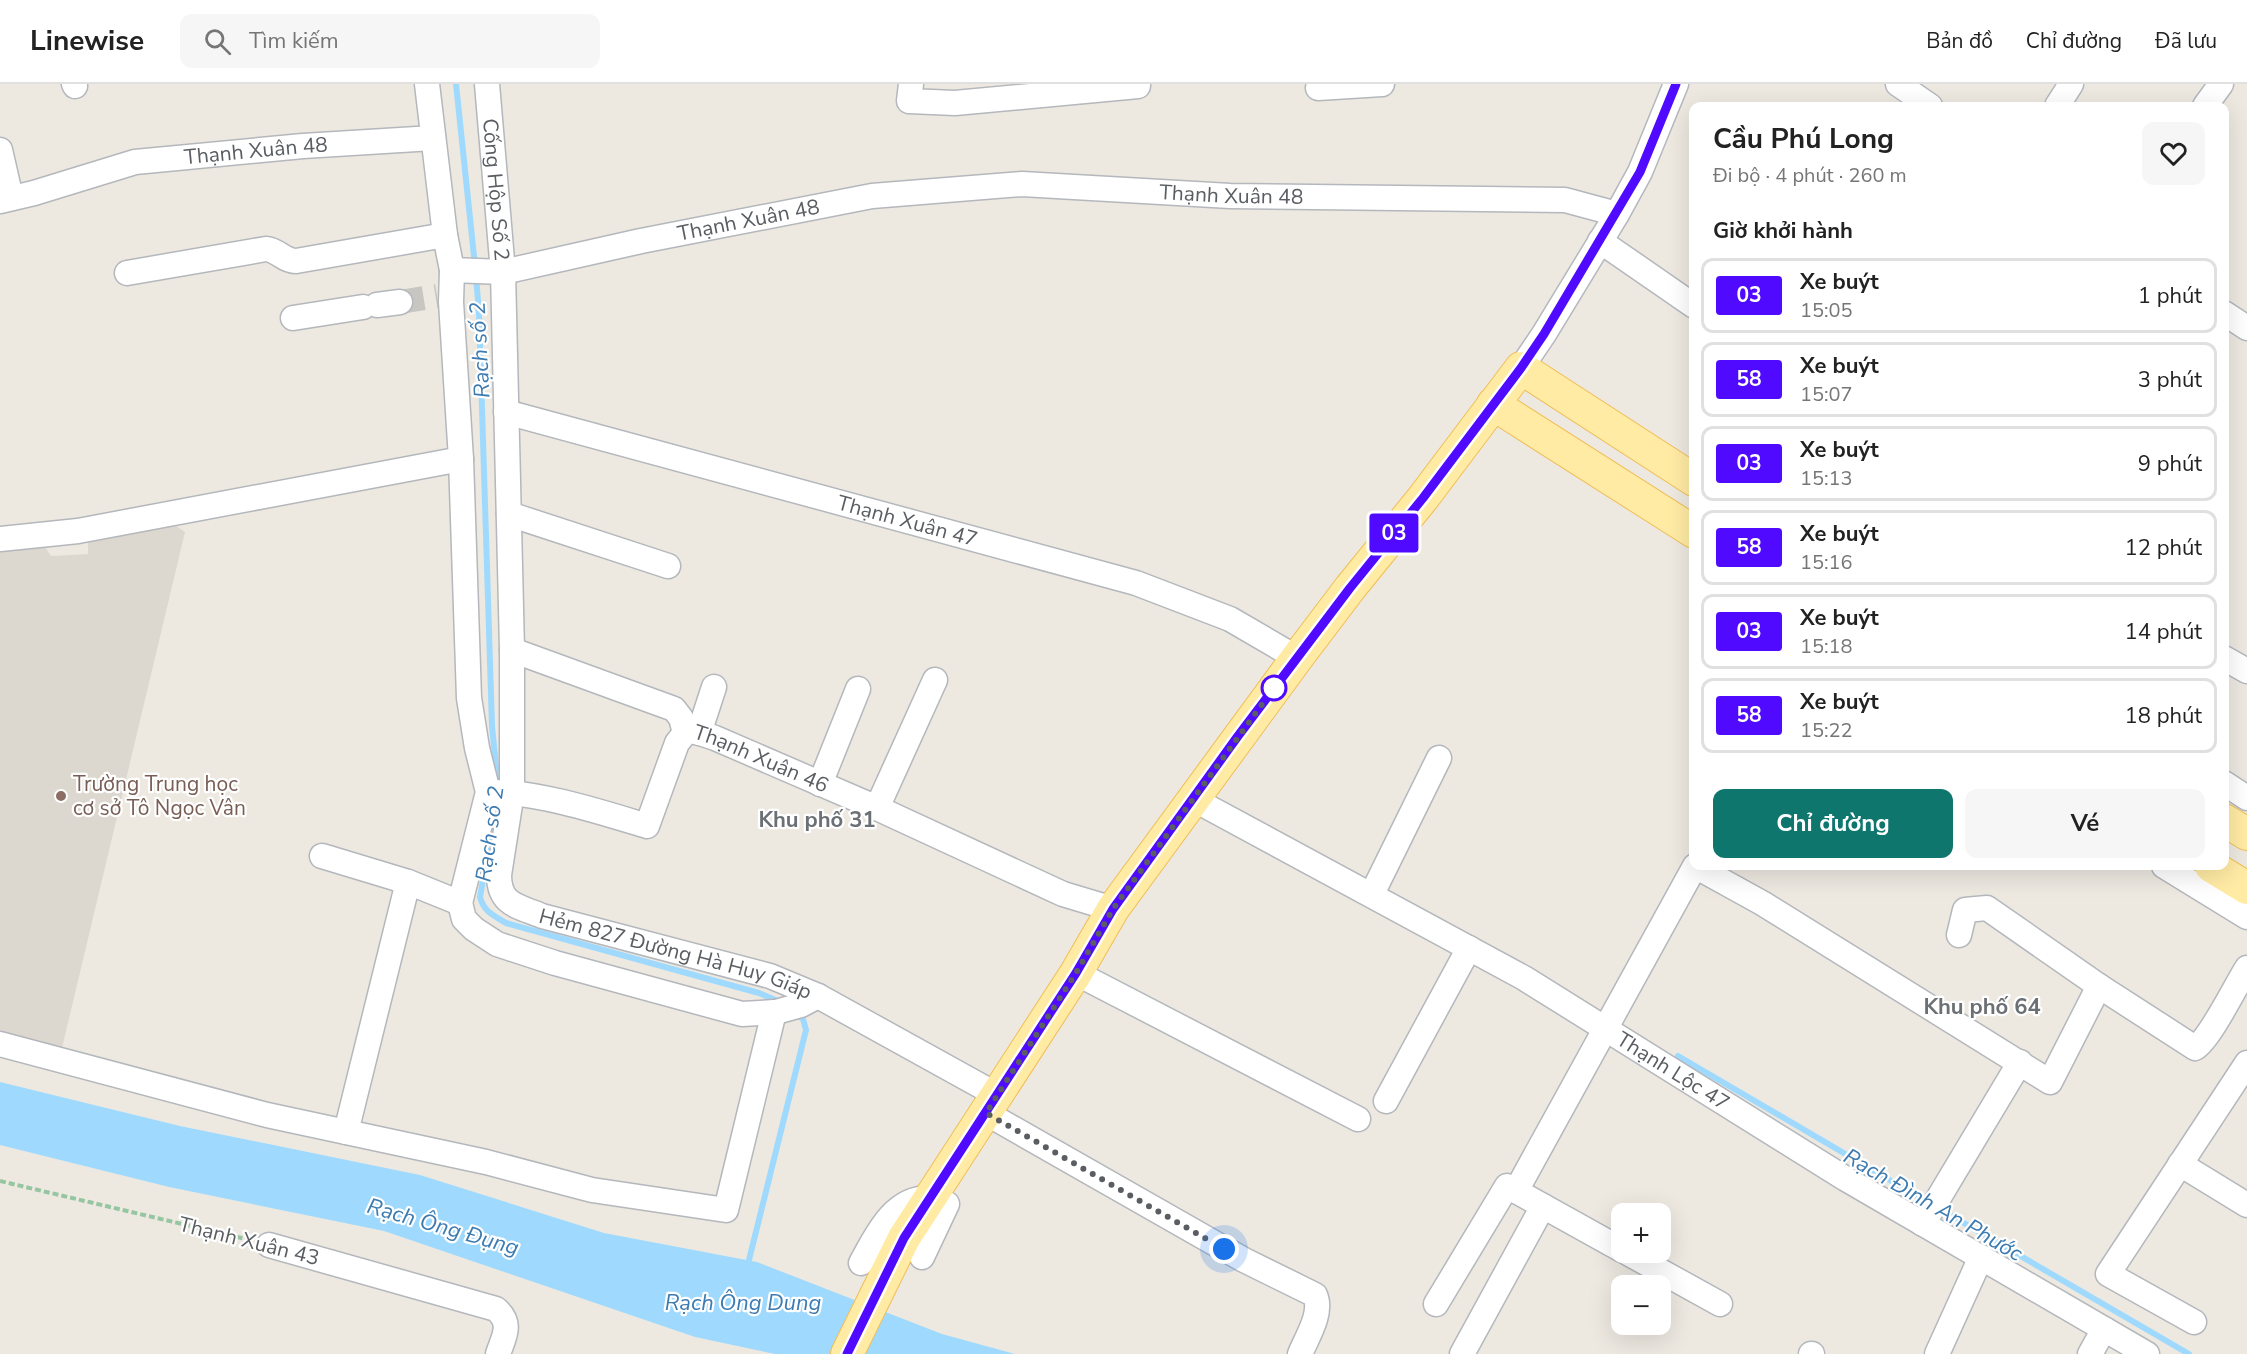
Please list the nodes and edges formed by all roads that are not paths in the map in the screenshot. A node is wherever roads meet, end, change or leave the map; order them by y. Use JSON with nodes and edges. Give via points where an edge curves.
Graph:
{"nodes":[{"id":1,"x":428,"y":84,"type":"edge"},
{"id":2,"x":487,"y":84,"type":"edge"},
{"id":3,"x":911,"y":84,"type":"edge"},
{"id":4,"x":1382,"y":84,"type":"edge"},
{"id":5,"x":1676,"y":84,"type":"edge"},
{"id":6,"x":1898,"y":84,"type":"edge"},
{"id":7,"x":2072,"y":84,"type":"edge"},
{"id":8,"x":2221,"y":84,"type":"edge"},
{"id":9,"x":1138,"y":86,"type":"dead end"},
{"id":10,"x":1318,"y":88,"type":"dead end"},
{"id":11,"x":1924,"y":102,"type":"edge"},
{"id":12,"x":2060,"y":102,"type":"edge"},
{"id":13,"x":2208,"y":102,"type":"edge"},
{"id":14,"x":433,"y":138,"type":"junction"},
{"id":15,"x":0,"y":150,"type":"edge"},
{"id":16,"x":6,"y":200,"type":"edge"},
{"id":17,"x":1617,"y":214,"type":"junction"},
{"id":18,"x":446,"y":235,"type":"junction"},
{"id":19,"x":1600,"y":241,"type":"junction"},
{"id":20,"x":452,"y":270,"type":"junction"},
{"id":21,"x":503,"y":272,"type":"junction"},
{"id":22,"x":127,"y":273,"type":"dead end"},
{"id":23,"x":1689,"y":303,"type":"edge"},
{"id":24,"x":380,"y":305,"type":"tunnel mouth"},
{"id":25,"x":2229,"y":316,"type":"edge"},
{"id":26,"x":293,"y":318,"type":"dead end"},
{"id":27,"x":2247,"y":328,"type":"edge"},
{"id":28,"x":1521,"y":368,"type":"junction"},
{"id":29,"x":1494,"y":404,"type":"junction"},
{"id":30,"x":506,"y":412,"type":"junction"},
{"id":31,"x":461,"y":459,"type":"junction"},
{"id":32,"x":1689,"y":477,"type":"edge"},
{"id":33,"x":509,"y":513,"type":"junction"},
{"id":34,"x":1689,"y":529,"type":"edge"},
{"id":35,"x":0,"y":539,"type":"edge"},
{"id":36,"x":668,"y":566,"type":"dead end"},
{"id":37,"x":512,"y":650,"type":"junction"},
{"id":38,"x":1297,"y":658,"type":"junction"},
{"id":39,"x":2229,"y":661,"type":"edge"},
{"id":40,"x":2247,"y":671,"type":"edge"},
{"id":41,"x":935,"y":680,"type":"dead end"},
{"id":42,"x":714,"y":687,"type":"dead end"},
{"id":43,"x":858,"y":689,"type":"dead end"},
{"id":44,"x":692,"y":733,"type":"junction"},
{"id":45,"x":1439,"y":758,"type":"dead end"},
{"id":46,"x":820,"y":784,"type":"junction"},
{"id":47,"x":2229,"y":786,"type":"edge"},
{"id":48,"x":500,"y":792,"type":"junction"},
{"id":49,"x":2247,"y":798,"type":"edge"},
{"id":50,"x":1193,"y":799,"type":"junction"},
{"id":51,"x":877,"y":808,"type":"junction"},
{"id":52,"x":2229,"y":823,"type":"edge"},
{"id":53,"x":2247,"y":834,"type":"edge"},
{"id":54,"x":322,"y":856,"type":"dead end"},
{"id":55,"x":1693,"y":870,"type":"edge"},
{"id":56,"x":1702,"y":870,"type":"edge"},
{"id":57,"x":2171,"y":870,"type":"edge"},
{"id":58,"x":2218,"y":870,"type":"edge"},
{"id":59,"x":408,"y":882,"type":"junction"},
{"id":60,"x":2247,"y":888,"type":"edge"},
{"id":61,"x":1372,"y":894,"type":"junction"},
{"id":62,"x":460,"y":903,"type":"junction"},
{"id":63,"x":1113,"y":909,"type":"junction"},
{"id":64,"x":2247,"y":917,"type":"edge"},
{"id":65,"x":1959,"y":935,"type":"dead end"},
{"id":66,"x":1469,"y":948,"type":"junction"},
{"id":67,"x":2247,"y":968,"type":"edge"},
{"id":68,"x":1076,"y":973,"type":"junction"},
{"id":69,"x":2099,"y":986,"type":"junction"},
{"id":70,"x":809,"y":1000,"type":"junction"},
{"id":71,"x":775,"y":1012,"type":"junction"},
{"id":72,"x":1605,"y":1028,"type":"junction"},
{"id":73,"x":0,"y":1044,"type":"edge"},
{"id":74,"x":2020,"y":1062,"type":"junction"},
{"id":75,"x":2247,"y":1064,"type":"edge"},
{"id":76,"x":1386,"y":1101,"type":"dead end"},
{"id":77,"x":992,"y":1104,"type":"junction"},
{"id":78,"x":1358,"y":1119,"type":"dead end"},
{"id":79,"x":346,"y":1132,"type":"junction"},
{"id":80,"x":2180,"y":1164,"type":"junction"},
{"id":81,"x":1516,"y":1191,"type":"junction"},
{"id":82,"x":931,"y":1198,"type":"junction"},
{"id":83,"x":2247,"y":1205,"type":"edge"},
{"id":84,"x":1542,"y":1206,"type":"junction"},
{"id":85,"x":1923,"y":1224,"type":"junction"},
{"id":86,"x":1611,"y":1244,"type":"edge"},
{"id":87,"x":269,"y":1245,"type":"road end"},
{"id":88,"x":1981,"y":1257,"type":"junction"},
{"id":89,"x":861,"y":1263,"type":"dead end"},
{"id":90,"x":1646,"y":1263,"type":"edge"},
{"id":91,"x":1436,"y":1304,"type":"dead end"},
{"id":92,"x":1720,"y":1304,"type":"dead end"},
{"id":93,"x":2194,"y":1322,"type":"dead end"},
{"id":94,"x":2104,"y":1329,"type":"junction"},
{"id":95,"x":498,"y":1354,"type":"edge"},
{"id":96,"x":847,"y":1354,"type":"edge"},
{"id":97,"x":1300,"y":1354,"type":"edge"},
{"id":98,"x":1462,"y":1354,"type":"edge"},
{"id":99,"x":1937,"y":1354,"type":"edge"},
{"id":100,"x":2090,"y":1354,"type":"edge"},
{"id":101,"x":2147,"y":1354,"type":"edge"}],
"edges":[{"from":1,"to":14,"type":"street"},
{"from":2,"to":21,"type":"street","name":"Cống Hộp Số 2"},
{"from":3,"to":9,"type":"street","via":[[909,101],[955,104]]},
{"from":4,"to":10,"type":"street"},
{"from":5,"to":17,"type":"street","via":[[1640,172]]},
{"from":6,"to":11,"type":"street"},
{"from":7,"to":12,"type":"street"},
{"from":8,"to":13,"type":"street"},
{"from":14,"to":16,"type":"street","name":"Thạnh Xuân 48","via":[[135,162]]},
{"from":14,"to":18,"type":"street"},
{"from":15,"to":16,"type":"street"},
{"from":17,"to":19,"type":"street"},
{"from":17,"to":21,"type":"street","name":"Thạnh Xuân 48","via":[[1564,200],[1230,196],[1022,184],[872,196]]},
{"from":18,"to":20,"type":"street"},
{"from":18,"to":22,"type":"street","via":[[296,261],[266,249]]},
{"from":19,"to":23,"type":"street"},
{"from":19,"to":28,"type":"street"},
{"from":20,"to":21,"type":"street","name":"Thạnh Xuân 48"},
{"from":20,"to":31,"type":"street","via":[[444,295]]},
{"from":21,"to":30,"type":"street","name":"Cống Hộp Số 2"},
{"from":24,"to":26,"type":"street"},
{"from":25,"to":27,"type":"street"},
{"from":28,"to":29,"type":"main road"},
{"from":28,"to":32,"type":"main road"},
{"from":29,"to":34,"type":"main road"},
{"from":29,"to":38,"type":"main road"},
{"from":30,"to":33,"type":"street","name":"Cống Hộp Số 2"},
{"from":30,"to":38,"type":"street","name":"Thạnh Xuân 47","via":[[1136,583],[1230,619]]},
{"from":31,"to":35,"type":"street","via":[[78,531]]},
{"from":31,"to":48,"type":"street","via":[[469,698],[477,748]]},
{"from":33,"to":36,"type":"street"},
{"from":33,"to":37,"type":"street","name":"Cống Hộp Số 2"},
{"from":37,"to":44,"type":"street","via":[[674,709]]},
{"from":37,"to":48,"type":"street","name":"Hẻm 827 Đường Hà Huy Giáp"},
{"from":38,"to":50,"type":"main road"},
{"from":39,"to":40,"type":"street"},
{"from":41,"to":51,"type":"street"},
{"from":42,"to":44,"type":"street"},
{"from":43,"to":46,"type":"street"},
{"from":44,"to":46,"type":"street","name":"Thạnh Xuân 46"},
{"from":44,"to":48,"type":"street","name":"Thạnh Xuân 46","via":[[677,743],[647,826]]},
{"from":45,"to":61,"type":"street"},
{"from":46,"to":51,"type":"street","name":"Thạnh Xuân 46"},
{"from":47,"to":49,"type":"street"},
{"from":48,"to":62,"type":"street"},
{"from":48,"to":70,"type":"street","name":"Hẻm 827 Đường Hà Huy Giáp","via":[[499,887],[502,896],[515,905],[542,916],[770,976]]},
{"from":50,"to":61,"type":"street","name":"Thạnh Lộc 47"},
{"from":50,"to":63,"type":"main road"},
{"from":51,"to":63,"type":"street","name":"Thạnh Xuân 46","via":[[1062,894]]},
{"from":52,"to":53,"type":"main road"},
{"from":54,"to":59,"type":"street"},
{"from":55,"to":72,"type":"street"},
{"from":56,"to":74,"type":"street"},
{"from":57,"to":64,"type":"street"},
{"from":58,"to":60,"type":"main road"},
{"from":59,"to":62,"type":"street"},
{"from":59,"to":79,"type":"street"},
{"from":61,"to":66,"type":"street","name":"Thạnh Lộc 47"},
{"from":62,"to":71,"type":"street","name":"Hẻm 827 Đường Hà Huy Giáp","via":[[464,919],[497,944],[742,1014]]},
{"from":63,"to":68,"type":"main road"},
{"from":65,"to":69,"type":"street","via":[[1965,910],[1988,908]]},
{"from":66,"to":72,"type":"street","name":"Thạnh Lộc 47"},
{"from":66,"to":76,"type":"street"},
{"from":67,"to":69,"type":"street","via":[[2195,1048]]},
{"from":68,"to":77,"type":"main road"},
{"from":68,"to":78,"type":"street"},
{"from":69,"to":74,"type":"street","via":[[2050,1082]]},
{"from":70,"to":71,"type":"street","name":"Hẻm 827 Đường Hà Huy Giáp"},
{"from":70,"to":77,"type":"street"},
{"from":71,"to":79,"type":"street","via":[[726,1210],[592,1190]]},
{"from":72,"to":81,"type":"street"},
{"from":72,"to":85,"type":"street","name":"Thạnh Lộc 47"},
{"from":73,"to":79,"type":"street"},
{"from":74,"to":85,"type":"street"},
{"from":75,"to":80,"type":"street"},
{"from":77,"to":82,"type":"main road"},
{"from":77,"to":97,"type":"street","via":[[1244,1260],[1315,1296],[1318,1311]]},
{"from":80,"to":83,"type":"street"},
{"from":80,"to":93,"type":"street","via":[[2108,1274]]},
{"from":81,"to":84,"type":"street"},
{"from":81,"to":91,"type":"street","via":[[1507,1186]]},
{"from":82,"to":89,"type":"street","via":[[904,1203],[880,1228]]},
{"from":82,"to":96,"type":"main road","via":[[913,1248]]},
{"from":84,"to":86,"type":"street"},
{"from":84,"to":98,"type":"street"},
{"from":85,"to":88,"type":"street","name":"Thạnh Lộc 47"},
{"from":87,"to":95,"type":"street","name":"Thạnh Xuân 43","via":[[496,1309],[506,1322]]},
{"from":88,"to":94,"type":"street","name":"Thạnh Lộc 47"},
{"from":88,"to":99,"type":"street"},
{"from":90,"to":92,"type":"street"},
{"from":94,"to":100,"type":"street"},
{"from":94,"to":101,"type":"street","name":"Thạnh Lộc 47"}]}
